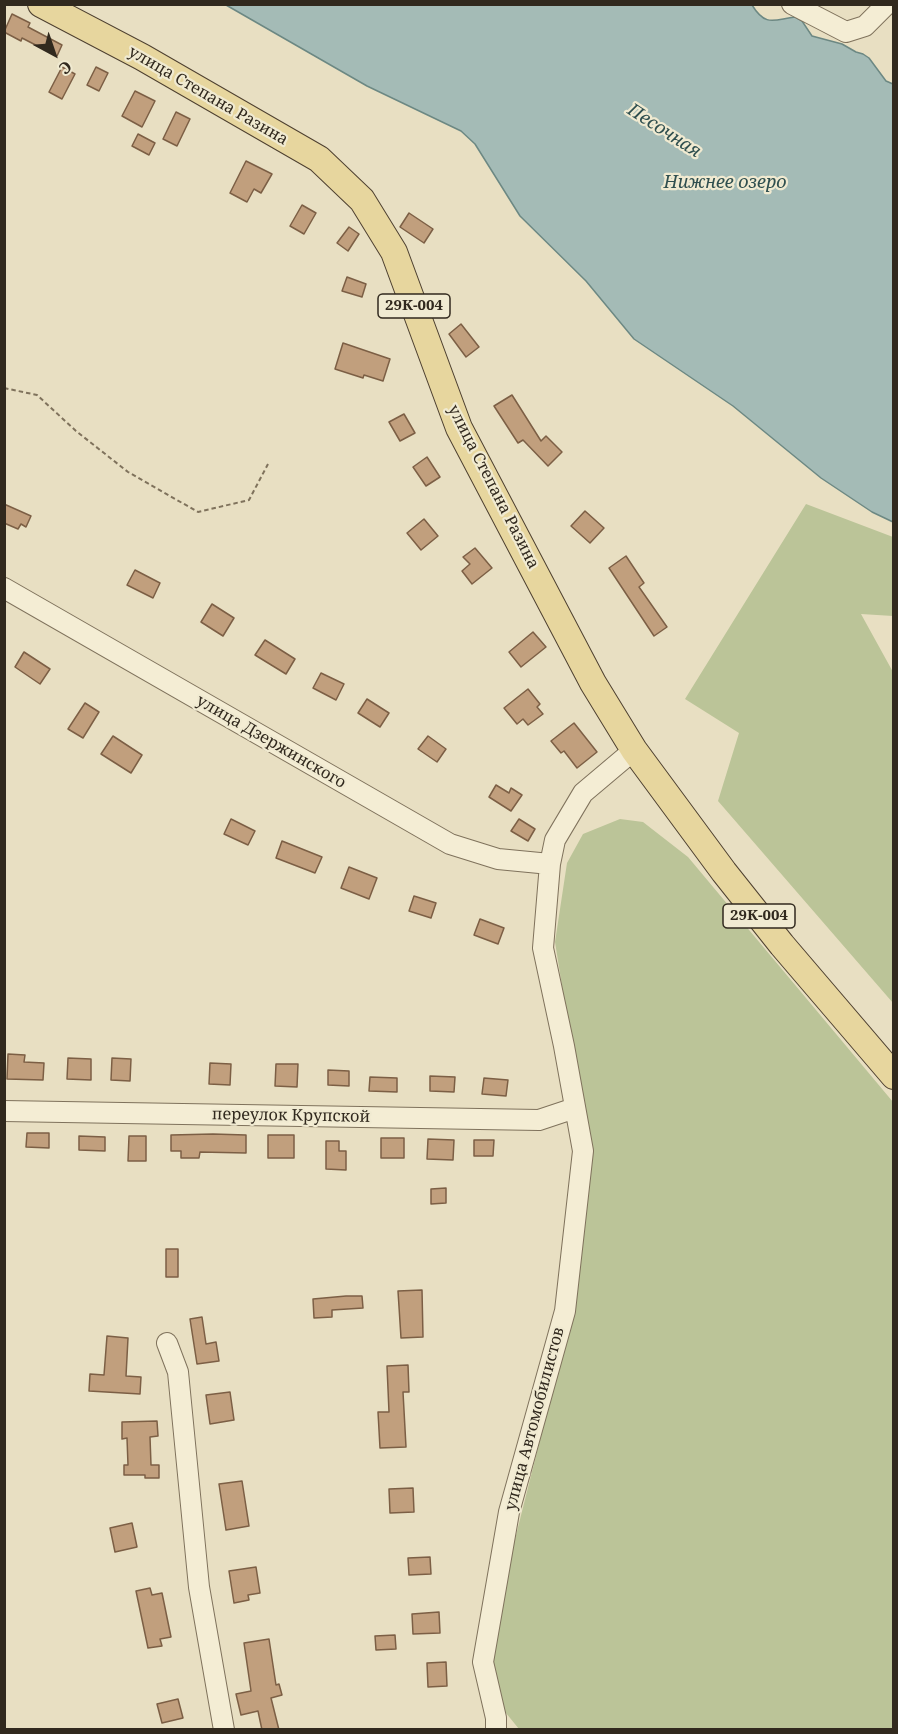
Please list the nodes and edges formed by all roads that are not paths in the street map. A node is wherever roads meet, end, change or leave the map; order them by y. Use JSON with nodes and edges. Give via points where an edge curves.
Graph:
{"nodes":[{"id":1,"x":41,"y":4,"type":"edge"},
{"id":2,"x":792,"y":4,"type":"edge"},
{"id":3,"x":887,"y":4,"type":"edge"},
{"id":4,"x":4,"y":588,"type":"edge"},
{"id":5,"x":634,"y":750,"type":"junction"},
{"id":6,"x":550,"y":864,"type":"junction"},
{"id":7,"x":894,"y":1076,"type":"edge"},
{"id":8,"x":575,"y":1108,"type":"junction"},
{"id":9,"x":4,"y":1111,"type":"edge"},
{"id":10,"x":166,"y":1343,"type":"dead end"},
{"id":11,"x":224,"y":1730,"type":"edge"},
{"id":12,"x":496,"y":1730,"type":"edge"}],
"edges":[{"from":1,"to":5,"type":"main road","name":"улица Степана Разина","number":"29К-004","via":[[320,159],[362,200],[394,252],[459,428],[593,683]]},
{"from":2,"to":3,"type":"street","via":[[846,32],[865,26]]},
{"from":4,"to":6,"type":"street","name":"улица Дзержинского","via":[[450,844],[498,859]]},
{"from":5,"to":6,"type":"street","name":"улица Автомобилистов","via":[[583,793],[555,840]]},
{"from":5,"to":7,"type":"main road","number":"29К-004","via":[[782,945]]},
{"from":6,"to":8,"type":"street","name":"улица Автомобилистов","via":[[543,948]]},
{"from":8,"to":9,"type":"street","name":"переулок Крупской","via":[[539,1120]]},
{"from":8,"to":12,"type":"street","name":"улица Автомобилистов","via":[[583,1150],[565,1311],[510,1512],[483,1662]]},
{"from":10,"to":11,"type":"street","via":[[178,1372],[199,1587]]}]}
